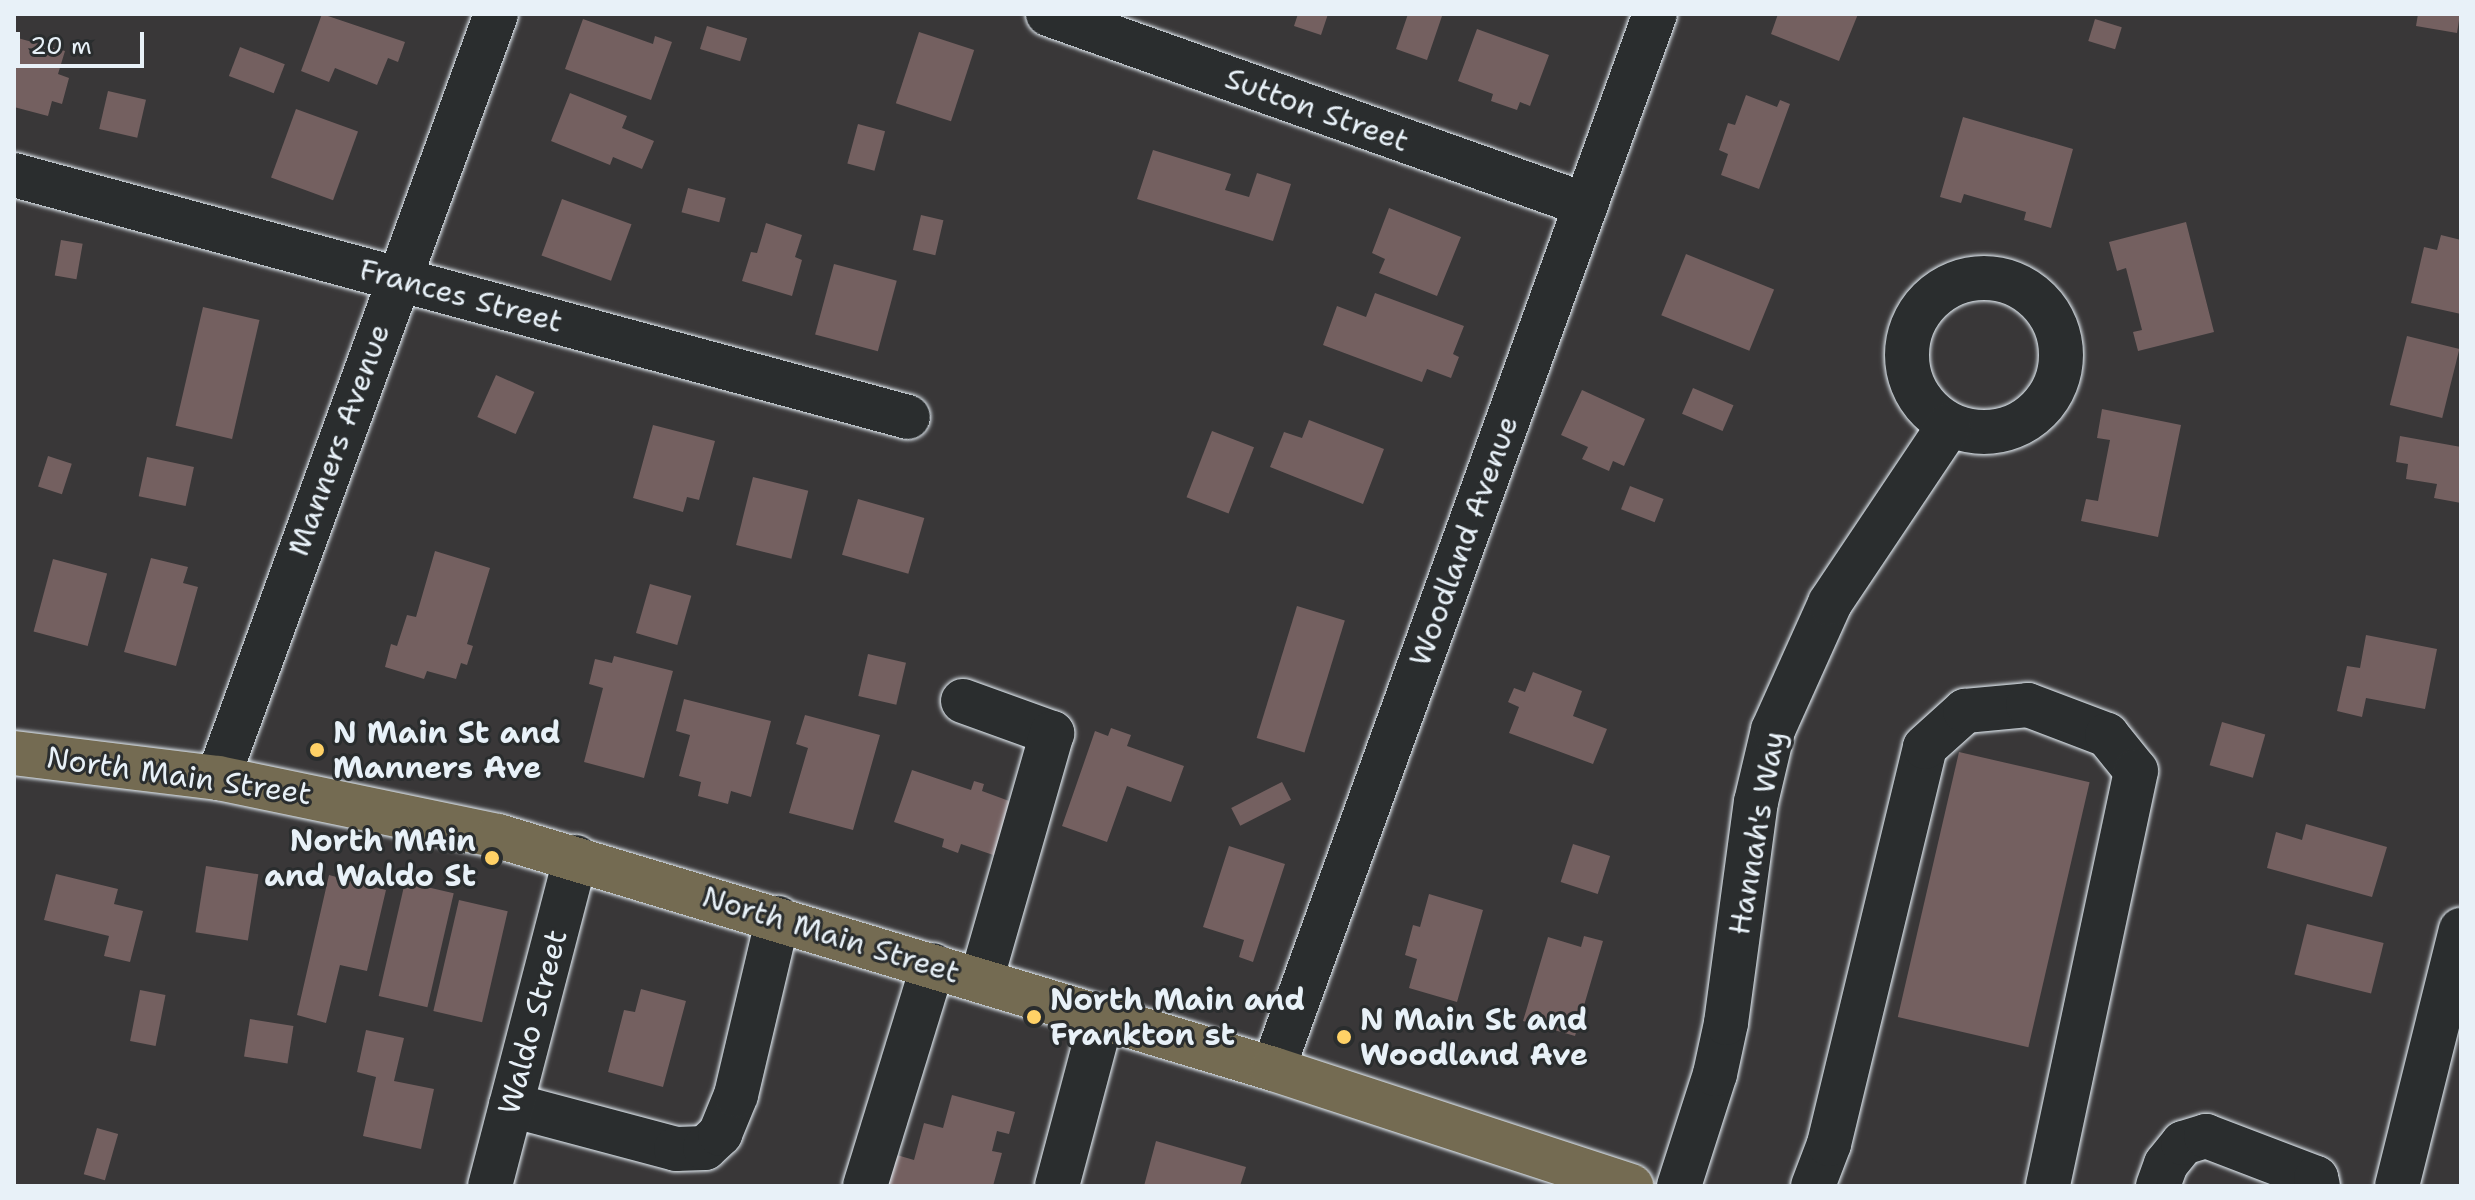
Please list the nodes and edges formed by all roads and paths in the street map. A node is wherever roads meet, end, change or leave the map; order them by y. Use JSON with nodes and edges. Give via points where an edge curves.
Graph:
{"nodes":[{"id":1,"x":496,"y":14,"type":"edge"},
{"id":2,"x":1048,"y":14,"type":"edge"},
{"id":3,"x":1655,"y":14,"type":"edge"},
{"id":4,"x":14,"y":175,"type":"edge"},
{"id":5,"x":1586,"y":205,"type":"junction"},
{"id":6,"x":397,"y":278,"type":"junction"},
{"id":7,"x":908,"y":417,"type":"dead end"},
{"id":8,"x":1949,"y":425,"type":"dead end"},
{"id":9,"x":963,"y":701,"type":"dead end"},
{"id":10,"x":14,"y":753,"type":"edge"},
{"id":11,"x":218,"y":778,"type":"junction"},
{"id":12,"x":576,"y":857,"type":"junction"},
{"id":13,"x":778,"y":918,"type":"junction"},
{"id":14,"x":2461,"y":930,"type":"edge"},
{"id":15,"x":933,"y":965,"type":"junction"},
{"id":16,"x":981,"y":980,"type":"junction"},
{"id":17,"x":1102,"y":1017,"type":"junction"},
{"id":18,"x":1273,"y":1069,"type":"junction"},
{"id":19,"x":511,"y":1105,"type":"junction"},
{"id":20,"x":1563,"y":1175,"type":"edge"},
{"id":21,"x":490,"y":1186,"type":"edge"},
{"id":22,"x":865,"y":1186,"type":"edge"},
{"id":23,"x":1057,"y":1186,"type":"edge"},
{"id":24,"x":1631,"y":1186,"type":"edge"},
{"id":25,"x":1679,"y":1186,"type":"edge"},
{"id":26,"x":1813,"y":1186,"type":"edge"},
{"id":27,"x":2048,"y":1186,"type":"edge"},
{"id":28,"x":2158,"y":1186,"type":"edge"},
{"id":29,"x":2318,"y":1186,"type":"edge"},
{"id":30,"x":2397,"y":1186,"type":"edge"}],
"edges":[{"from":1,"to":6,"type":"street","name":"Manners Avenue"},
{"from":2,"to":5,"type":"street","name":"Sutton Street"},
{"from":3,"to":5,"type":"street","name":"Woodland Avenue"},
{"from":4,"to":6,"type":"street","name":"Frances Street"},
{"from":5,"to":18,"type":"street","name":"Woodland Avenue"},
{"from":6,"to":7,"type":"street","name":"Frances Street"},
{"from":6,"to":11,"type":"street","name":"Manners Avenue"},
{"from":8,"to":25,"type":"street","name":"Hannah's Way","via":[[1830,603],[1773,730],[1756,802],[1726,1023]]},
{"from":9,"to":16,"type":"street","via":[[1052,733]]},
{"from":10,"to":11,"type":"main road","name":"North Main Street"},
{"from":11,"to":12,"type":"main road","name":"North Main Street","via":[[358,804]]},
{"from":12,"to":13,"type":"main road","name":"North Main Street"},
{"from":12,"to":19,"type":"street","name":"Waldo Street"},
{"from":13,"to":15,"type":"main road","name":"North Main Street"},
{"from":13,"to":19,"type":"street","via":[[736,1095],[720,1134],[705,1148],[676,1149]]},
{"from":14,"to":30,"type":"street"},
{"from":15,"to":16,"type":"main road","name":"North Main Street"},
{"from":15,"to":22,"type":"street"},
{"from":16,"to":17,"type":"main road","name":"North Main Street"},
{"from":17,"to":18,"type":"main road","name":"North Main Street"},
{"from":17,"to":23,"type":"street"},
{"from":18,"to":20,"type":"main road","name":"North Main Street"},
{"from":19,"to":21,"type":"street","name":"Waldo Street"},
{"from":20,"to":24,"type":"main road","name":"North Main Street"},
{"from":26,"to":27,"type":"street","via":[[1829,1144],[1925,747],[1965,711],[2028,705],[2107,735],[2136,771]]},
{"from":28,"to":29,"type":"street","via":[[2166,1164],[2183,1143],[2206,1136],[2316,1178]]}]}
